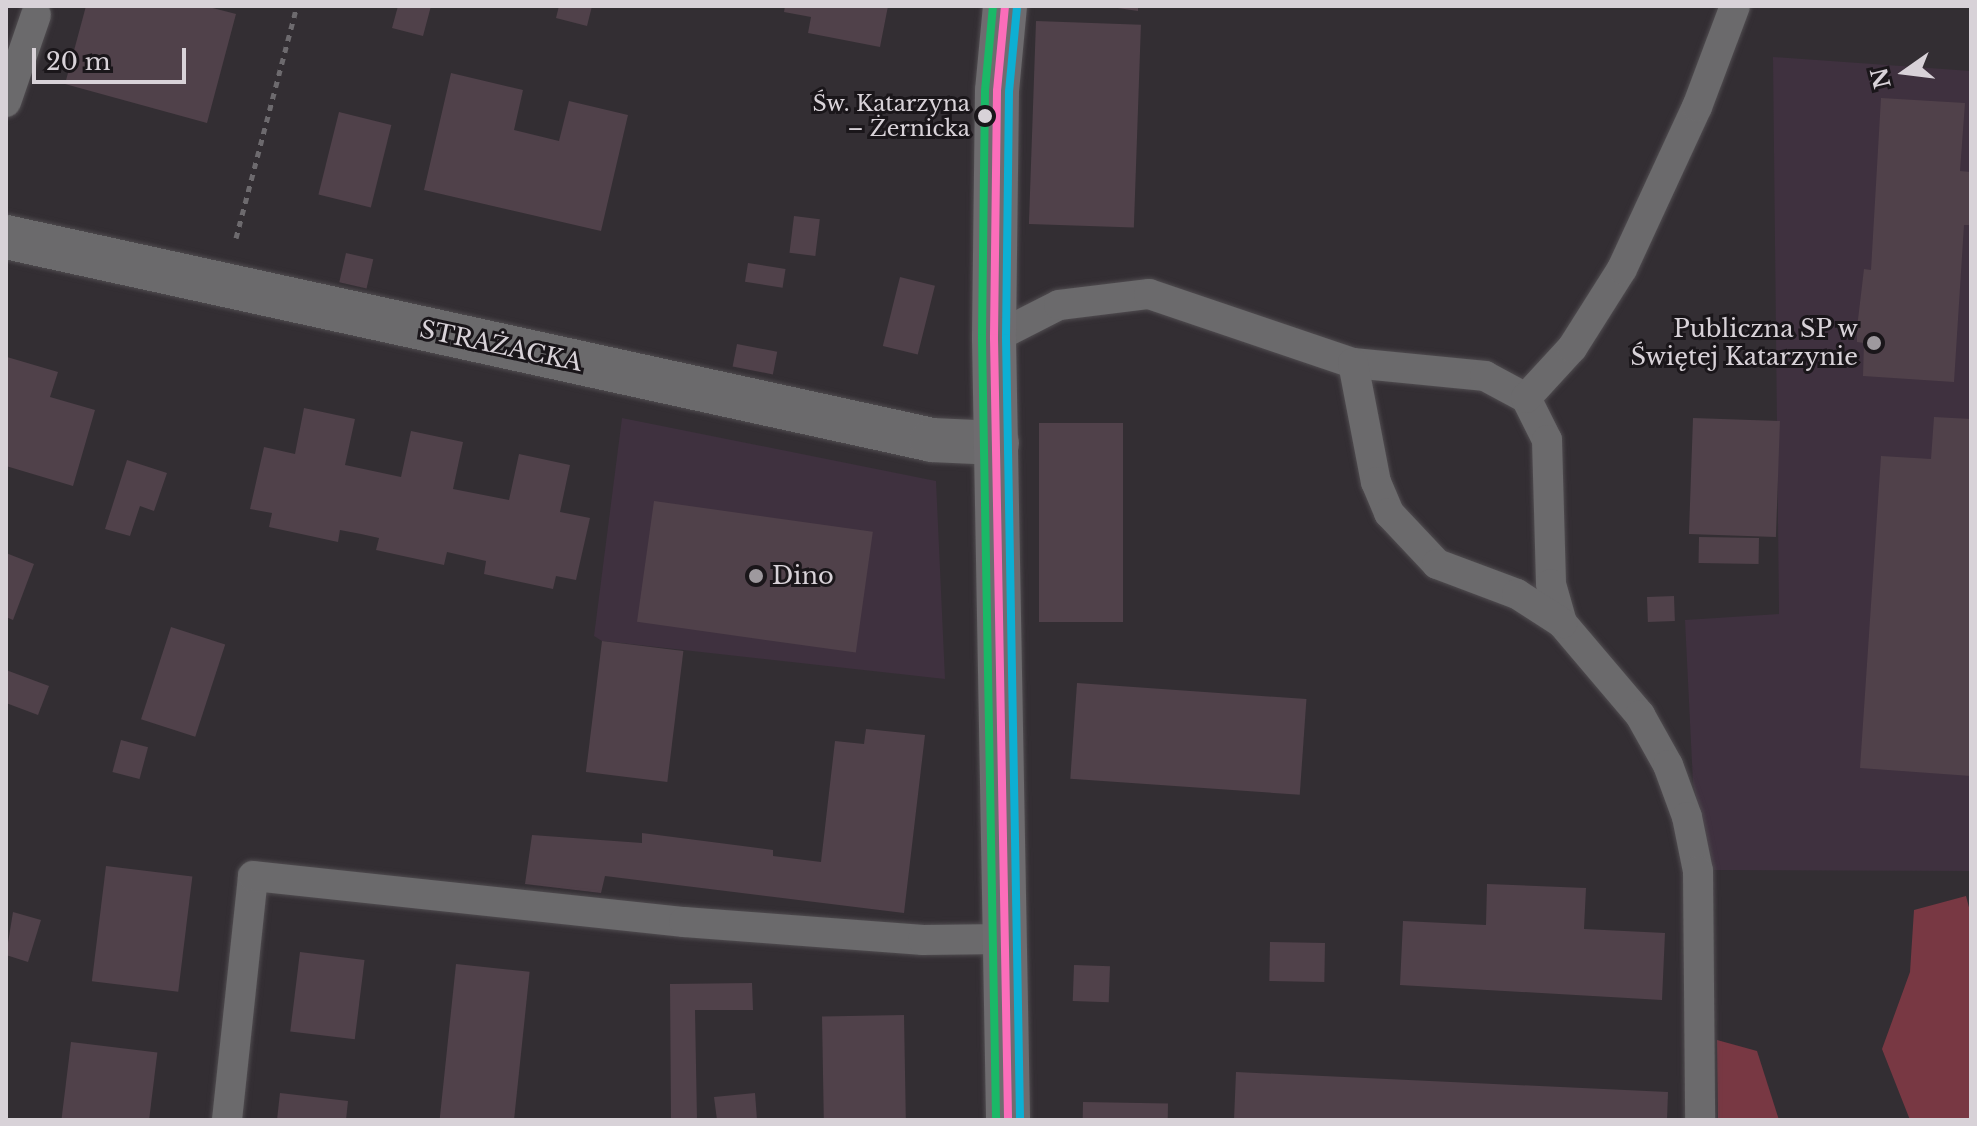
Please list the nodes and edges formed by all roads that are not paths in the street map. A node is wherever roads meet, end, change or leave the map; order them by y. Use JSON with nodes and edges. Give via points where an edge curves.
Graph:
{"nodes":[{"id":1,"x":1005,"y":6,"type":"edge"},
{"id":2,"x":1735,"y":6,"type":"edge"},
{"id":3,"x":36,"y":15,"type":"dead end"},
{"id":4,"x":6,"y":102,"type":"edge"},
{"id":5,"x":6,"y":237,"type":"edge"},
{"id":6,"x":994,"y":338,"type":"junction"},
{"id":7,"x":1353,"y":363,"type":"junction"},
{"id":8,"x":1526,"y":398,"type":"junction"},
{"id":9,"x":997,"y":443,"type":"junction"},
{"id":10,"x":1562,"y":623,"type":"junction"},
{"id":11,"x":1004,"y":939,"type":"junction"},
{"id":12,"x":227,"y":1120,"type":"edge"},
{"id":13,"x":1008,"y":1120,"type":"edge"},
{"id":14,"x":1700,"y":1120,"type":"edge"}],
"edges":[{"from":1,"to":6,"type":"street","via":[[997,91]]},
{"from":2,"to":8,"type":"lane","via":[[1697,107],[1622,269],[1572,348]]},
{"from":3,"to":4,"type":"lane"},
{"from":5,"to":9,"type":"street","name":"STRAŻACKA","via":[[932,440]]},
{"from":6,"to":7,"type":"lane","via":[[1059,305],[1149,294]]},
{"from":6,"to":9,"type":"street"},
{"from":7,"to":8,"type":"lane","via":[[1485,376]]},
{"from":7,"to":10,"type":"lane","via":[[1376,482],[1389,513],[1437,564],[1517,594]]},
{"from":8,"to":10,"type":"lane","via":[[1547,440],[1551,584]]},
{"from":9,"to":11,"type":"street"},
{"from":10,"to":14,"type":"lane","via":[[1640,715],[1668,765],[1687,817],[1699,885]]},
{"from":11,"to":12,"type":"lane","via":[[923,940],[684,922],[253,876]]},
{"from":11,"to":13,"type":"street"}]}
